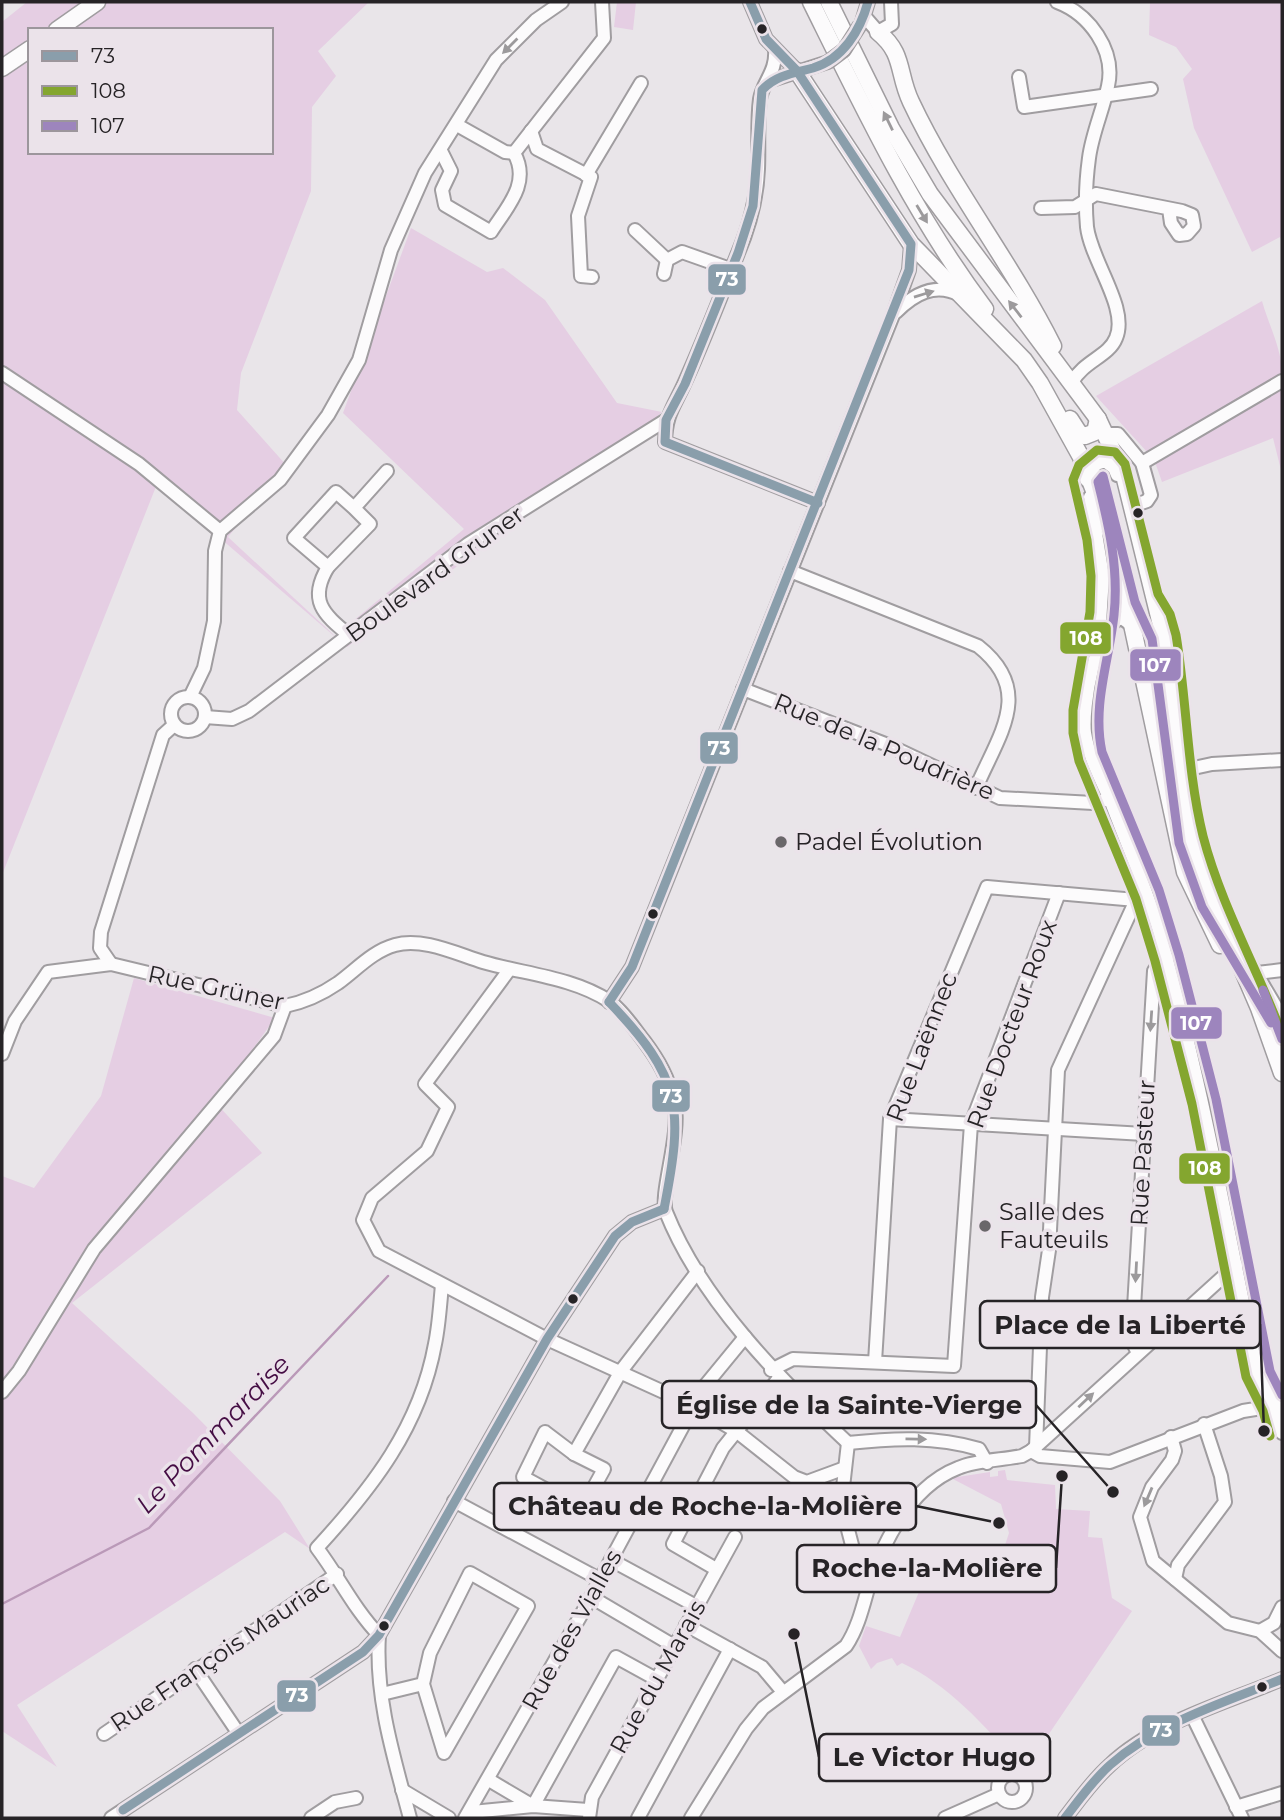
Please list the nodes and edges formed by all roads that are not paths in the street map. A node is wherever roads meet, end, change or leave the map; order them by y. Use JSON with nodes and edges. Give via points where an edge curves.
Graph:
{"nodes":[{"id":1,"x":97,"y":2,"type":"edge"},
{"id":2,"x":562,"y":2,"type":"edge"},
{"id":3,"x":602,"y":2,"type":"edge"},
{"id":4,"x":750,"y":2,"type":"edge"},
{"id":5,"x":811,"y":2,"type":"edge"},
{"id":6,"x":829,"y":2,"type":"edge"},
{"id":7,"x":868,"y":2,"type":"edge"},
{"id":8,"x":891,"y":2,"type":"edge"},
{"id":9,"x":1057,"y":2,"type":"edge"},
{"id":10,"x":863,"y":21,"type":"junction"},
{"id":11,"x":60,"y":28,"type":"edge"},
{"id":12,"x":877,"y":32,"type":"junction"},
{"id":13,"x":775,"y":49,"type":"junction"},
{"id":14,"x":28,"y":50,"type":"edge"},
{"id":15,"x":2,"y":68,"type":"edge"},
{"id":16,"x":797,"y":71,"type":"junction"},
{"id":17,"x":1018,"y":77,"type":"dead end"},
{"id":18,"x":769,"y":81,"type":"junction"},
{"id":19,"x":640,"y":83,"type":"dead end"},
{"id":20,"x":1151,"y":89,"type":"dead end"},
{"id":21,"x":1105,"y":96,"type":"junction"},
{"id":22,"x":457,"y":125,"type":"junction"},
{"id":23,"x":531,"y":131,"type":"junction"},
{"id":24,"x":441,"y":151,"type":"junction"},
{"id":25,"x":514,"y":153,"type":"junction"},
{"id":26,"x":586,"y":175,"type":"junction"},
{"id":27,"x":1086,"y":201,"type":"junction"},
{"id":28,"x":1041,"y":208,"type":"dead end"},
{"id":29,"x":1169,"y":209,"type":"dead end"},
{"id":30,"x":635,"y":230,"type":"dead end"},
{"id":31,"x":911,"y":244,"type":"junction"},
{"id":32,"x":667,"y":260,"type":"junction"},
{"id":33,"x":730,"y":269,"type":"junction"},
{"id":34,"x":664,"y":274,"type":"dead end"},
{"id":35,"x":592,"y":277,"type":"dead end"},
{"id":36,"x":960,"y":295,"type":"junction"},
{"id":37,"x":893,"y":315,"type":"junction"},
{"id":38,"x":1022,"y":358,"type":"junction"},
{"id":39,"x":2,"y":373,"type":"edge"},
{"id":40,"x":1282,"y":380,"type":"edge"},
{"id":41,"x":1072,"y":382,"type":"junction"},
{"id":42,"x":1098,"y":419,"type":"junction"},
{"id":43,"x":666,"y":420,"type":"junction"},
{"id":44,"x":1106,"y":434,"type":"junction"},
{"id":45,"x":1142,"y":463,"type":"junction"},
{"id":46,"x":387,"y":471,"type":"dead end"},
{"id":47,"x":1087,"y":477,"type":"junction"},
{"id":48,"x":817,"y":503,"type":"junction"},
{"id":49,"x":1133,"y":506,"type":"junction"},
{"id":50,"x":354,"y":508,"type":"junction"},
{"id":51,"x":220,"y":531,"type":"junction"},
{"id":52,"x":328,"y":568,"type":"junction"},
{"id":53,"x":790,"y":571,"type":"junction"},
{"id":54,"x":1159,"y":619,"type":"junction"},
{"id":55,"x":1134,"y":627,"type":"junction"},
{"id":56,"x":349,"y":635,"type":"junction"},
{"id":57,"x":1097,"y":652,"type":"junction"},
{"id":58,"x":743,"y":688,"type":"junction"},
{"id":59,"x":190,"y":697,"type":"junction"},
{"id":60,"x":205,"y":717,"type":"junction"},
{"id":61,"x":174,"y":725,"type":"junction"},
{"id":62,"x":1282,"y":760,"type":"edge"},
{"id":63,"x":1180,"y":771,"type":"junction"},
{"id":64,"x":976,"y":788,"type":"junction"},
{"id":65,"x":1109,"y":799,"type":"junction"},
{"id":66,"x":1059,"y":893,"type":"junction"},
{"id":67,"x":1142,"y":897,"type":"junction"},
{"id":68,"x":1213,"y":902,"type":"junction"},
{"id":69,"x":1167,"y":958,"type":"junction"},
{"id":70,"x":111,"y":964,"type":"junction"},
{"id":71,"x":509,"y":970,"type":"junction"},
{"id":72,"x":1282,"y":970,"type":"edge"},
{"id":73,"x":1257,"y":973,"type":"junction"},
{"id":74,"x":609,"y":1002,"type":"junction"},
{"id":75,"x":285,"y":1006,"type":"junction"},
{"id":76,"x":1282,"y":1017,"type":"edge"},
{"id":77,"x":2,"y":1054,"type":"edge"},
{"id":78,"x":1282,"y":1073,"type":"edge"},
{"id":79,"x":1282,"y":1082,"type":"edge"},
{"id":80,"x":890,"y":1119,"type":"junction"},
{"id":81,"x":971,"y":1124,"type":"junction"},
{"id":82,"x":1054,"y":1129,"type":"junction"},
{"id":83,"x":1144,"y":1134,"type":"junction"},
{"id":84,"x":664,"y":1209,"type":"junction"},
{"id":85,"x":1236,"y":1265,"type":"junction"},
{"id":86,"x":698,"y":1271,"type":"junction"},
{"id":87,"x":442,"y":1285,"type":"junction"},
{"id":88,"x":746,"y":1338,"type":"junction"},
{"id":89,"x":547,"y":1339,"type":"junction"},
{"id":90,"x":1138,"y":1353,"type":"junction"},
{"id":91,"x":875,"y":1362,"type":"junction"},
{"id":92,"x":621,"y":1371,"type":"junction"},
{"id":93,"x":775,"y":1374,"type":"junction"},
{"id":94,"x":2,"y":1392,"type":"edge"},
{"id":95,"x":690,"y":1404,"type":"junction"},
{"id":96,"x":1278,"y":1406,"type":"edge"},
{"id":97,"x":1205,"y":1424,"type":"junction"},
{"id":98,"x":736,"y":1431,"type":"junction"},
{"id":99,"x":1282,"y":1433,"type":"edge"},
{"id":100,"x":1171,"y":1437,"type":"junction"},
{"id":101,"x":848,"y":1443,"type":"junction"},
{"id":102,"x":1033,"y":1449,"type":"junction"},
{"id":103,"x":574,"y":1454,"type":"junction"},
{"id":104,"x":987,"y":1463,"type":"junction"},
{"id":105,"x":845,"y":1468,"type":"junction"},
{"id":106,"x":454,"y":1501,"type":"junction"},
{"id":107,"x":735,"y":1538,"type":"dead end"},
{"id":108,"x":611,"y":1560,"type":"junction"},
{"id":109,"x":716,"y":1569,"type":"junction"},
{"id":110,"x":337,"y":1574,"type":"junction"},
{"id":111,"x":873,"y":1575,"type":"junction"},
{"id":112,"x":1175,"y":1579,"type":"junction"},
{"id":113,"x":601,"y":1580,"type":"junction"},
{"id":114,"x":591,"y":1597,"type":"junction"},
{"id":115,"x":696,"y":1606,"type":"junction"},
{"id":116,"x":1282,"y":1607,"type":"edge"},
{"id":117,"x":686,"y":1625,"type":"junction"},
{"id":118,"x":1260,"y":1631,"type":"junction"},
{"id":119,"x":379,"y":1635,"type":"junction"},
{"id":120,"x":674,"y":1646,"type":"junction"},
{"id":121,"x":730,"y":1649,"type":"junction"},
{"id":122,"x":1282,"y":1651,"type":"edge"},
{"id":123,"x":195,"y":1669,"type":"junction"},
{"id":124,"x":656,"y":1679,"type":"junction"},
{"id":125,"x":1282,"y":1679,"type":"edge"},
{"id":126,"x":423,"y":1684,"type":"junction"},
{"id":127,"x":783,"y":1692,"type":"junction"},
{"id":128,"x":382,"y":1694,"type":"junction"},
{"id":129,"x":1193,"y":1717,"type":"junction"},
{"id":130,"x":104,"y":1734,"type":"dead end"},
{"id":131,"x":239,"y":1734,"type":"junction"},
{"id":132,"x":489,"y":1780,"type":"junction"},
{"id":133,"x":402,"y":1790,"type":"junction"},
{"id":134,"x":1282,"y":1793,"type":"edge"},
{"id":135,"x":999,"y":1794,"type":"dead end"},
{"id":136,"x":356,"y":1798,"type":"dead end"},
{"id":137,"x":533,"y":1806,"type":"junction"},
{"id":138,"x":1239,"y":1813,"type":"edge"},
{"id":139,"x":123,"y":1814,"type":"edge"},
{"id":140,"x":589,"y":1814,"type":"edge"},
{"id":141,"x":468,"y":1815,"type":"edge"},
{"id":142,"x":111,"y":1818,"type":"edge"},
{"id":143,"x":312,"y":1818,"type":"edge"},
{"id":144,"x":410,"y":1818,"type":"edge"},
{"id":145,"x":449,"y":1818,"type":"edge"},
{"id":146,"x":638,"y":1818,"type":"edge"},
{"id":147,"x":691,"y":1818,"type":"edge"},
{"id":148,"x":944,"y":1818,"type":"edge"},
{"id":149,"x":1065,"y":1818,"type":"edge"}],
"edges":[{"from":1,"to":11,"type":"main road"},
{"from":2,"to":22,"type":"street","one_way":true,"via":[[536,20],[496,60]]},
{"from":3,"to":23,"type":"street","via":[[604,38]]},
{"from":4,"to":13,"type":"street"},
{"from":5,"to":38,"type":"main road","one_way":true,"via":[[902,180],[960,274]]},
{"from":41,"to":6,"type":"main road","one_way":true,"via":[[930,194],[891,128]]},
{"from":7,"to":10,"type":"street"},
{"from":8,"to":12,"type":"street","via":[[892,24]]},
{"from":9,"to":21,"type":"street","via":[[1086,17],[1100,40],[1109,66]]},
{"from":10,"to":12,"type":"street"},
{"from":10,"to":16,"type":"street","bridge":true,"via":[[844,50],[828,62]]},
{"from":12,"to":41,"type":"main road","via":[[894,45],[907,94],[924,130],[1037,314]]},
{"from":13,"to":16,"type":"street"},
{"from":13,"to":18,"type":"street"},
{"from":14,"to":15,"type":"main road"},
{"from":16,"to":18,"type":"street"},
{"from":16,"to":31,"type":"main road"},
{"from":17,"to":21,"type":"street","via":[[1024,107]]},
{"from":18,"to":33,"type":"street","via":[[760,103],[753,206]]},
{"from":19,"to":26,"type":"street"},
{"from":20,"to":21,"type":"street"},
{"from":21,"to":27,"type":"street","via":[[1089,156]]},
{"from":22,"to":24,"type":"street"},
{"from":22,"to":25,"type":"street"},
{"from":23,"to":25,"type":"street"},
{"from":23,"to":26,"type":"street","via":[[537,149]]},
{"from":24,"to":25,"type":"street","via":[[452,171],[442,190],[445,205],[491,232],[519,187],[522,176]]},
{"from":24,"to":51,"type":"street","via":[[425,173],[391,250],[359,360],[328,415],[280,480]]},
{"from":26,"to":35,"type":"street","via":[[590,177],[578,216],[581,276]]},
{"from":27,"to":28,"type":"street","via":[[1075,207]]},
{"from":27,"to":29,"type":"street","via":[[1096,194]]},
{"from":27,"to":41,"type":"street","via":[[1093,252],[1117,305],[1119,326],[1111,346],[1081,368]]},
{"from":30,"to":32,"type":"street"},
{"from":31,"to":36,"type":"main road"},
{"from":31,"to":37,"type":"street","via":[[909,270]]},
{"from":32,"to":33,"type":"street","via":[[682,252]]},
{"from":32,"to":34,"type":"street"},
{"from":33,"to":43,"type":"street"},
{"from":37,"to":36,"type":"street","one_way":true,"via":[[910,298],[928,290],[949,289]]},
{"from":36,"to":38,"type":"main road"},
{"from":37,"to":48,"type":"street"},
{"from":38,"to":42,"type":"main road","via":[[1045,379],[1079,433],[1095,432]]},
{"from":38,"to":47,"type":"main road","via":[[1040,383]]},
{"from":39,"to":51,"type":"street","via":[[139,464]]},
{"from":40,"to":45,"type":"street"},
{"from":41,"to":42,"type":"main road"},
{"from":42,"to":44,"type":"main road"},
{"from":43,"to":48,"type":"street","via":[[665,442]]},
{"from":43,"to":56,"type":"street","name":"Boulevard Gruner","via":[[468,544]]},
{"from":44,"to":45,"type":"street","via":[[1118,434]]},
{"from":44,"to":49,"type":"main road"},
{"from":45,"to":49,"type":"street","via":[[1151,495]]},
{"from":46,"to":50,"type":"street"},
{"from":47,"to":54,"type":"street","via":[[1105,461],[1114,468],[1147,598]]},
{"from":47,"to":55,"type":"main road","via":[[1115,545]]},
{"from":47,"to":57,"type":"street","via":[[1104,576]]},
{"from":48,"to":53,"type":"street"},
{"from":49,"to":54,"type":"main road"},
{"from":50,"to":52,"type":"street","via":[[369,523]]},
{"from":50,"to":52,"type":"street","via":[[336,492],[294,538]]},
{"from":51,"to":59,"type":"street","via":[[215,551],[214,621],[204,668]]},
{"from":52,"to":56,"type":"street","via":[[318,584],[318,598],[328,618]]},
{"from":53,"to":58,"type":"street"},
{"from":53,"to":64,"type":"street","via":[[978,646],[998,661],[1009,682],[1009,710]]},
{"from":54,"to":63,"type":"main road"},
{"from":55,"to":57,"type":"street","via":[[1129,620],[1115,620]]},
{"from":55,"to":79,"type":"main road","via":[[1185,872],[1240,980]]},
{"from":56,"to":60,"type":"street","name":"Boulevard Gruner","via":[[249,710],[232,719]]},
{"from":57,"to":65,"type":"street","via":[[1085,732]]},
{"from":58,"to":64,"type":"street","name":"Rue de la Poudrière","via":[[888,745]]},
{"from":58,"to":74,"type":"street","via":[[632,967]]},
{"from":59,"to":60,"type":"street","via":[[203,706]]},
{"from":59,"to":61,"type":"street","via":[[175,703]]},
{"from":60,"to":61,"type":"street","via":[[195,730],[184,731]]},
{"from":61,"to":70,"type":"street","via":[[163,735],[100,932],[100,948]]},
{"from":62,"to":63,"type":"street","via":[[1212,764]]},
{"from":63,"to":68,"type":"main road","via":[[1191,839]]},
{"from":64,"to":65,"type":"street","name":"Rue de la Poudrière","via":[[1019,801],[1093,803]]},
{"from":65,"to":67,"type":"street"},
{"from":66,"to":67,"type":"street","name":"Rue Laënnec"},
{"from":66,"to":80,"type":"street","name":"Rue Laënnec","via":[[987,887]]},
{"from":66,"to":81,"type":"street","name":"Rue Docteur Roux"},
{"from":67,"to":69,"type":"street"},
{"from":67,"to":82,"type":"street","via":[[1058,1070]]},
{"from":68,"to":73,"type":"street"},
{"from":68,"to":78,"type":"main road"},
{"from":69,"to":83,"type":"street","name":"Rue Pasteur","one_way":true,"via":[[1154,971]]},
{"from":69,"to":85,"type":"street","via":[[1203,1101]]},
{"from":70,"to":75,"type":"street","name":"Rue Grüner"},
{"from":70,"to":77,"type":"street","name":"Rue Grüner","via":[[48,972],[15,1021]]},
{"from":71,"to":74,"type":"street","name":"Rue Grüner","via":[[563,981]]},
{"from":71,"to":75,"type":"street","name":"Rue Grüner","via":[[426,945],[397,944],[305,1002]]},
{"from":71,"to":87,"type":"street","via":[[425,1084],[448,1107],[427,1151],[372,1198],[363,1220],[379,1251]]},
{"from":72,"to":73,"type":"street"},
{"from":73,"to":76,"type":"street"},
{"from":74,"to":84,"type":"street","via":[[665,1069],[675,1104],[677,1129]]},
{"from":75,"to":94,"type":"street","via":[[274,1036],[94,1249]]},
{"from":80,"to":81,"type":"street"},
{"from":80,"to":91,"type":"street","name":"Rue Laënnec"},
{"from":81,"to":82,"type":"street"},
{"from":81,"to":91,"type":"street","name":"Rue Docteur Roux","via":[[954,1366]]},
{"from":82,"to":83,"type":"street"},
{"from":82,"to":102,"type":"street"},
{"from":83,"to":90,"type":"street","name":"Rue Pasteur","one_way":true,"via":[[1132,1340]]},
{"from":84,"to":86,"type":"street"},
{"from":84,"to":89,"type":"street","via":[[615,1236]]},
{"from":85,"to":90,"type":"street"},
{"from":85,"to":96,"type":"street","via":[[1258,1375]]},
{"from":86,"to":88,"type":"street"},
{"from":86,"to":92,"type":"street"},
{"from":87,"to":89,"type":"street"},
{"from":87,"to":110,"type":"street","via":[[435,1346],[399,1443],[365,1496],[317,1548]]},
{"from":88,"to":93,"type":"street"},
{"from":88,"to":95,"type":"street","name":"Rue des Vialles"},
{"from":89,"to":92,"type":"street"},
{"from":89,"to":106,"type":"street"},
{"from":102,"to":90,"type":"street","one_way":true},
{"from":91,"to":93,"type":"street","via":[[793,1359]]},
{"from":92,"to":95,"type":"street"},
{"from":92,"to":103,"type":"street"},
{"from":93,"to":98,"type":"street"},
{"from":93,"to":101,"type":"street"},
{"from":95,"to":98,"type":"street"},
{"from":95,"to":108,"type":"street","name":"Rue des Vialles","via":[[690,1413]]},
{"from":96,"to":97,"type":"street","via":[[1255,1407]]},
{"from":96,"to":99,"type":"street"},
{"from":97,"to":100,"type":"street"},
{"from":97,"to":112,"type":"street","via":[[1225,1502],[1178,1565]]},
{"from":98,"to":105,"type":"street","via":[[794,1477],[807,1482]]},
{"from":98,"to":109,"type":"street","via":[[673,1544]]},
{"from":100,"to":102,"type":"street","via":[[1110,1462],[1040,1456]]},
{"from":100,"to":112,"type":"street","one_way":true,"via":[[1175,1451],[1140,1517],[1153,1561]]},
{"from":101,"to":104,"type":"street","one_way":true,"via":[[952,1441],[979,1449]]},
{"from":101,"to":105,"type":"street"},
{"from":102,"to":104,"type":"street"},
{"from":103,"to":103,"type":"street","via":[[604,1469],[582,1509],[523,1477],[545,1432]]},
{"from":104,"to":111,"type":"street","via":[[960,1466],[917,1496],[890,1536]]},
{"from":105,"to":111,"type":"street","via":[[842,1496],[847,1527],[857,1564]]},
{"from":106,"to":113,"type":"street"},
{"from":106,"to":119,"type":"street"},
{"from":107,"to":109,"type":"street","name":"Rue du Marais"},
{"from":108,"to":113,"type":"street","name":"Rue des Vialles"},
{"from":108,"to":115,"type":"street"},
{"from":109,"to":115,"type":"street","name":"Rue du Marais"},
{"from":110,"to":119,"type":"street","via":[[358,1613]]},
{"from":110,"to":123,"type":"street","name":"Rue François Mauriac"},
{"from":111,"to":127,"type":"street","via":[[846,1646]]},
{"from":112,"to":118,"type":"street","via":[[1228,1623]]},
{"from":113,"to":114,"type":"street","name":"Rue des Vialles"},
{"from":114,"to":120,"type":"street"},
{"from":114,"to":132,"type":"street","name":"Rue des Vialles"},
{"from":115,"to":117,"type":"street","name":"Rue du Marais"},
{"from":116,"to":118,"type":"street","via":[[1274,1623]]},
{"from":117,"to":120,"type":"street","name":"Rue du Marais"},
{"from":117,"to":121,"type":"street"},
{"from":118,"to":122,"type":"street"},
{"from":119,"to":128,"type":"street"},
{"from":119,"to":131,"type":"street","via":[[363,1652]]},
{"from":120,"to":124,"type":"street","name":"Rue du Marais"},
{"from":121,"to":127,"type":"street","via":[[762,1667]]},
{"from":121,"to":146,"type":"street"},
{"from":123,"to":130,"type":"street","name":"Rue François Mauriac"},
{"from":123,"to":131,"type":"street"},
{"from":124,"to":137,"type":"street","via":[[615,1657]]},
{"from":124,"to":140,"type":"street","name":"Rue du Marais","via":[[592,1797]]},
{"from":125,"to":129,"type":"street"},
{"from":126,"to":126,"type":"street","via":[[430,1653],[470,1573],[528,1606],[444,1753]]},
{"from":126,"to":128,"type":"street"},
{"from":127,"to":147,"type":"street","via":[[746,1729]]},
{"from":128,"to":133,"type":"street"},
{"from":129,"to":138,"type":"street"},
{"from":129,"to":149,"type":"street","via":[[1124,1753]]},
{"from":131,"to":139,"type":"street"},
{"from":132,"to":137,"type":"street"},
{"from":132,"to":141,"type":"street","name":"Rue des Vialles"},
{"from":133,"to":144,"type":"street"},
{"from":133,"to":145,"type":"street"},
{"from":134,"to":138,"type":"street"},
{"from":135,"to":148,"type":"street"},
{"from":136,"to":143,"type":"street","via":[[335,1802]]},
{"from":137,"to":140,"type":"street"},
{"from":137,"to":141,"type":"street"},
{"from":139,"to":142,"type":"street"}]}
